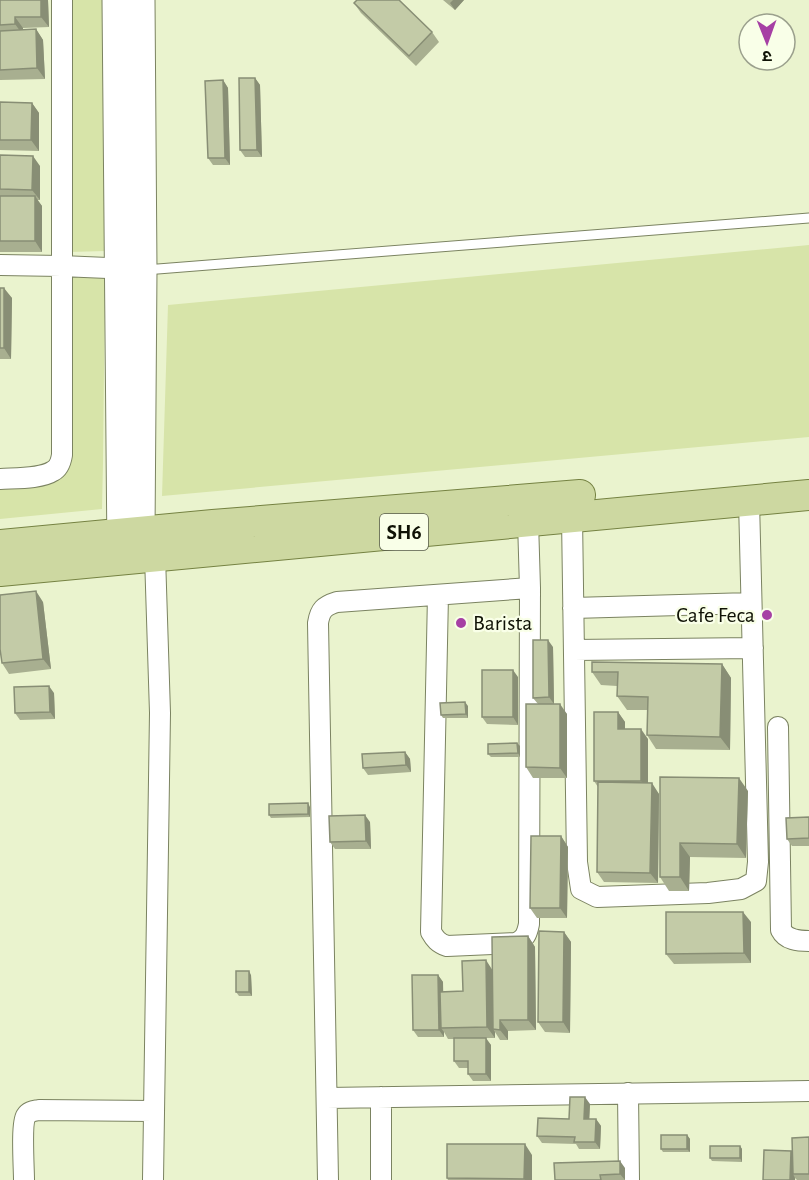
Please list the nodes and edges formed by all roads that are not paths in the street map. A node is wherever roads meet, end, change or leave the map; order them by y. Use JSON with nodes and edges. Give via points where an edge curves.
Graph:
{"nodes":[{"id":1,"x":62,"y":0,"type":"edge"},
{"id":2,"x":116,"y":0,"type":"edge"},
{"id":3,"x":141,"y":0,"type":"edge"},
{"id":4,"x":809,"y":218,"type":"edge"},
{"id":5,"x":0,"y":265,"type":"edge"},
{"id":6,"x":61,"y":266,"type":"junction"},
{"id":7,"x":130,"y":269,"type":"junction"},
{"id":8,"x":809,"y":477,"type":"edge"},
{"id":9,"x":0,"y":479,"type":"edge"},
{"id":10,"x":809,"y":495,"type":"edge"},
{"id":11,"x":749,"y":501,"type":"junction"},
{"id":12,"x":572,"y":517,"type":"junction"},
{"id":13,"x":528,"y":521,"type":"junction"},
{"id":14,"x":0,"y":545,"type":"edge"},
{"id":15,"x":136,"y":547,"type":"junction"},
{"id":16,"x":0,"y":571,"type":"edge"},
{"id":17,"x":530,"y":588,"type":"junction"},
{"id":18,"x":438,"y":595,"type":"junction"},
{"id":19,"x":751,"y":603,"type":"junction"},
{"id":20,"x":573,"y":608,"type":"junction"},
{"id":21,"x":753,"y":648,"type":"junction"},
{"id":22,"x":574,"y":650,"type":"junction"},
{"id":23,"x":778,"y":727,"type":"dead end"},
{"id":24,"x":809,"y":941,"type":"edge"},
{"id":25,"x":809,"y":1090,"type":"edge"},
{"id":26,"x":628,"y":1093,"type":"junction"},
{"id":27,"x":381,"y":1097,"type":"junction"},
{"id":28,"x":327,"y":1098,"type":"junction"},
{"id":29,"x":153,"y":1111,"type":"junction"},
{"id":30,"x":24,"y":1180,"type":"edge"},
{"id":31,"x":153,"y":1180,"type":"edge"},
{"id":32,"x":328,"y":1180,"type":"edge"},
{"id":33,"x":381,"y":1180,"type":"edge"},
{"id":34,"x":629,"y":1180,"type":"edge"}],
"edges":[{"from":1,"to":6,"type":"street"},
{"from":2,"to":7,"type":"main road"},
{"from":3,"to":7,"type":"main road"},
{"from":4,"to":7,"type":"lane"},
{"from":5,"to":6,"type":"street"},
{"from":6,"to":7,"type":"street"},
{"from":6,"to":9,"type":"street","via":[[60,463],[55,471],[42,476]]},
{"from":7,"to":15,"type":"main road"},
{"from":8,"to":15,"type":"main road","number":"SH6"},
{"from":10,"to":11,"type":"main road","number":"SH6"},
{"from":11,"to":12,"type":"main road","number":"SH6"},
{"from":11,"to":19,"type":"street"},
{"from":12,"to":13,"type":"main road","number":"SH6"},
{"from":12,"to":20,"type":"street"},
{"from":13,"to":15,"type":"main road","number":"SH6"},
{"from":13,"to":17,"type":"street"},
{"from":14,"to":15,"type":"main road","number":"SH6"},
{"from":15,"to":16,"type":"main road","number":"SH6"},
{"from":15,"to":29,"type":"street","via":[[160,713]]},
{"from":17,"to":18,"type":"street"},
{"from":17,"to":18,"type":"street","via":[[529,924],[523,940],[516,943],[447,946],[440,944],[431,932]]},
{"from":18,"to":28,"type":"street","via":[[336,602],[320,613]]},
{"from":19,"to":20,"type":"street"},
{"from":19,"to":21,"type":"street"},
{"from":20,"to":22,"type":"street"},
{"from":21,"to":22,"type":"street"},
{"from":21,"to":22,"type":"street","via":[[756,881],[741,889],[708,893],[597,897],[581,889],[577,862]]},
{"from":23,"to":24,"type":"street","via":[[781,930],[784,936]]},
{"from":25,"to":26,"type":"street"},
{"from":26,"to":27,"type":"street"},
{"from":26,"to":34,"type":"street"},
{"from":27,"to":28,"type":"street"},
{"from":27,"to":33,"type":"street"},
{"from":28,"to":32,"type":"street"},
{"from":29,"to":30,"type":"street","via":[[31,1111],[24,1126]]},
{"from":29,"to":31,"type":"street"}]}
